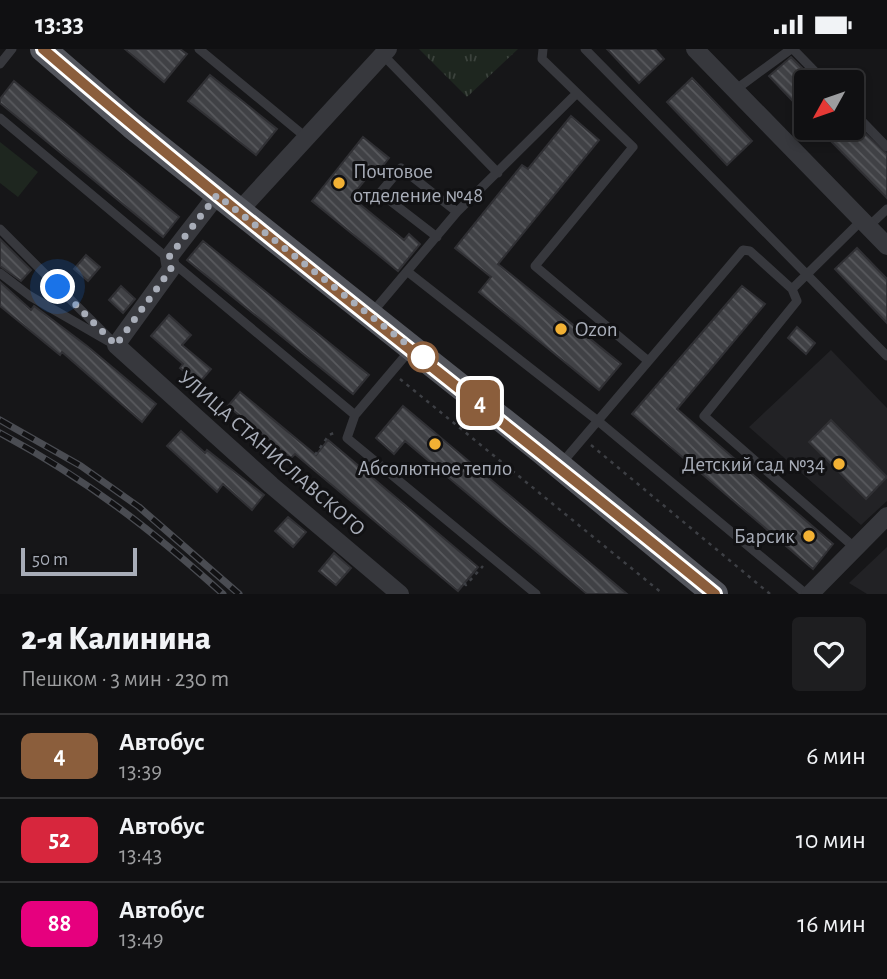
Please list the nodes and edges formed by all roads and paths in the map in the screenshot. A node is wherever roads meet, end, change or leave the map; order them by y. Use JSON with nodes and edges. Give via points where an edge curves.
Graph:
{"nodes":[{"id":1,"x":12,"y":49,"type":"edge"},
{"id":2,"x":43,"y":49,"type":"edge"},
{"id":3,"x":199,"y":49,"type":"edge"},
{"id":4,"x":543,"y":49,"type":"edge"},
{"id":5,"x":585,"y":49,"type":"edge"},
{"id":6,"x":695,"y":49,"type":"edge"},
{"id":7,"x":792,"y":49,"type":"edge"},
{"id":8,"x":385,"y":52,"type":"edge"},
{"id":9,"x":0,"y":64,"type":"edge"},
{"id":10,"x":813,"y":70,"type":"edge"},
{"id":11,"x":735,"y":90,"type":"junction"},
{"id":12,"x":577,"y":93,"type":"junction"},
{"id":13,"x":0,"y":118,"type":"edge"},
{"id":14,"x":864,"y":123,"type":"edge"},
{"id":15,"x":308,"y":139,"type":"junction"},
{"id":16,"x":887,"y":147,"type":"edge"},
{"id":17,"x":498,"y":173,"type":"junction"},
{"id":18,"x":217,"y":195,"type":"junction"},
{"id":19,"x":887,"y":209,"type":"edge"},
{"id":20,"x":238,"y":212,"type":"junction"},
{"id":21,"x":457,"y":212,"type":"junction"},
{"id":22,"x":865,"y":223,"type":"junction"},
{"id":23,"x":0,"y":229,"type":"edge"},
{"id":24,"x":437,"y":237,"type":"junction"},
{"id":25,"x":887,"y":246,"type":"edge"},
{"id":26,"x":169,"y":257,"type":"junction"},
{"id":27,"x":408,"y":272,"type":"junction"},
{"id":28,"x":0,"y":273,"type":"edge"},
{"id":29,"x":806,"y":273,"type":"junction"},
{"id":30,"x":792,"y":289,"type":"junction"},
{"id":31,"x":370,"y":315,"type":"junction"},
{"id":32,"x":116,"y":345,"type":"junction"},
{"id":33,"x":412,"y":348,"type":"junction"},
{"id":34,"x":887,"y":356,"type":"edge"},
{"id":35,"x":647,"y":360,"type":"junction"},
{"id":36,"x":391,"y":372,"type":"junction"},
{"id":37,"x":355,"y":415,"type":"junction"},
{"id":38,"x":598,"y":421,"type":"junction"},
{"id":39,"x":329,"y":435,"type":"dead end"},
{"id":40,"x":583,"y":439,"type":"junction"},
{"id":41,"x":310,"y":462,"type":"dead end"},
{"id":42,"x":559,"y":466,"type":"junction"},
{"id":43,"x":887,"y":516,"type":"edge"},
{"id":44,"x":854,"y":547,"type":"junction"},
{"id":45,"x":482,"y":567,"type":"dead end"},
{"id":46,"x":464,"y":583,"type":"dead end"},
{"id":47,"x":400,"y":594,"type":"edge"},
{"id":48,"x":536,"y":594,"type":"edge"},
{"id":49,"x":663,"y":594,"type":"edge"},
{"id":50,"x":715,"y":594,"type":"edge"},
{"id":51,"x":770,"y":594,"type":"edge"},
{"id":52,"x":808,"y":594,"type":"edge"}],
"edges":[{"from":1,"to":9,"type":"lane"},
{"from":2,"to":18,"type":"main road"},
{"from":3,"to":15,"type":"lane"},
{"from":4,"to":12,"type":"lane","via":[[542,59]]},
{"from":5,"to":29,"type":"lane"},
{"from":6,"to":11,"type":"street"},
{"from":7,"to":10,"type":"lane"},
{"from":7,"to":11,"type":"lane"},
{"from":8,"to":15,"type":"street"},
{"from":8,"to":17,"type":"lane"},
{"from":11,"to":22,"type":"street"},
{"from":12,"to":17,"type":"lane"},
{"from":12,"to":35,"type":"lane","via":[[634,147],[535,266]]},
{"from":13,"to":26,"type":"lane"},
{"from":14,"to":16,"type":"lane"},
{"from":15,"to":20,"type":"street"},
{"from":17,"to":21,"type":"lane"},
{"from":18,"to":20,"type":"main road"},
{"from":18,"to":26,"type":"street"},
{"from":19,"to":22,"type":"lane"},
{"from":20,"to":31,"type":"main road"},
{"from":21,"to":24,"type":"lane"},
{"from":21,"to":24,"type":"lane","via":[[401,168],[380,193]]},
{"from":22,"to":25,"type":"street"},
{"from":22,"to":29,"type":"lane"},
{"from":23,"to":32,"type":"lane"},
{"from":24,"to":27,"type":"lane"},
{"from":26,"to":32,"type":"street","via":[[171,269]]},
{"from":26,"to":37,"type":"lane"},
{"from":27,"to":31,"type":"lane"},
{"from":27,"to":38,"type":"lane"},
{"from":28,"to":32,"type":"lane","via":[[41,303]]},
{"from":29,"to":30,"type":"lane"},
{"from":29,"to":34,"type":"lane"},
{"from":30,"to":35,"type":"lane","via":[[750,251],[743,250]]},
{"from":30,"to":44,"type":"lane","via":[[797,301],[704,416]]},
{"from":31,"to":33,"type":"main road"},
{"from":32,"to":47,"type":"street","name":"УЛИЦА СТАНИСЛАВСКОГО"},
{"from":33,"to":36,"type":"lane"},
{"from":33,"to":42,"type":"main road"},
{"from":35,"to":38,"type":"lane"},
{"from":36,"to":37,"type":"lane"},
{"from":36,"to":49,"type":"path"},
{"from":37,"to":48,"type":"lane","via":[[347,438]]},
{"from":38,"to":40,"type":"lane"},
{"from":38,"to":52,"type":"lane"},
{"from":39,"to":41,"type":"path"},
{"from":40,"to":42,"type":"lane"},
{"from":40,"to":51,"type":"path"},
{"from":42,"to":50,"type":"main road"},
{"from":43,"to":44,"type":"street"},
{"from":44,"to":52,"type":"street"},
{"from":45,"to":46,"type":"path"}]}
